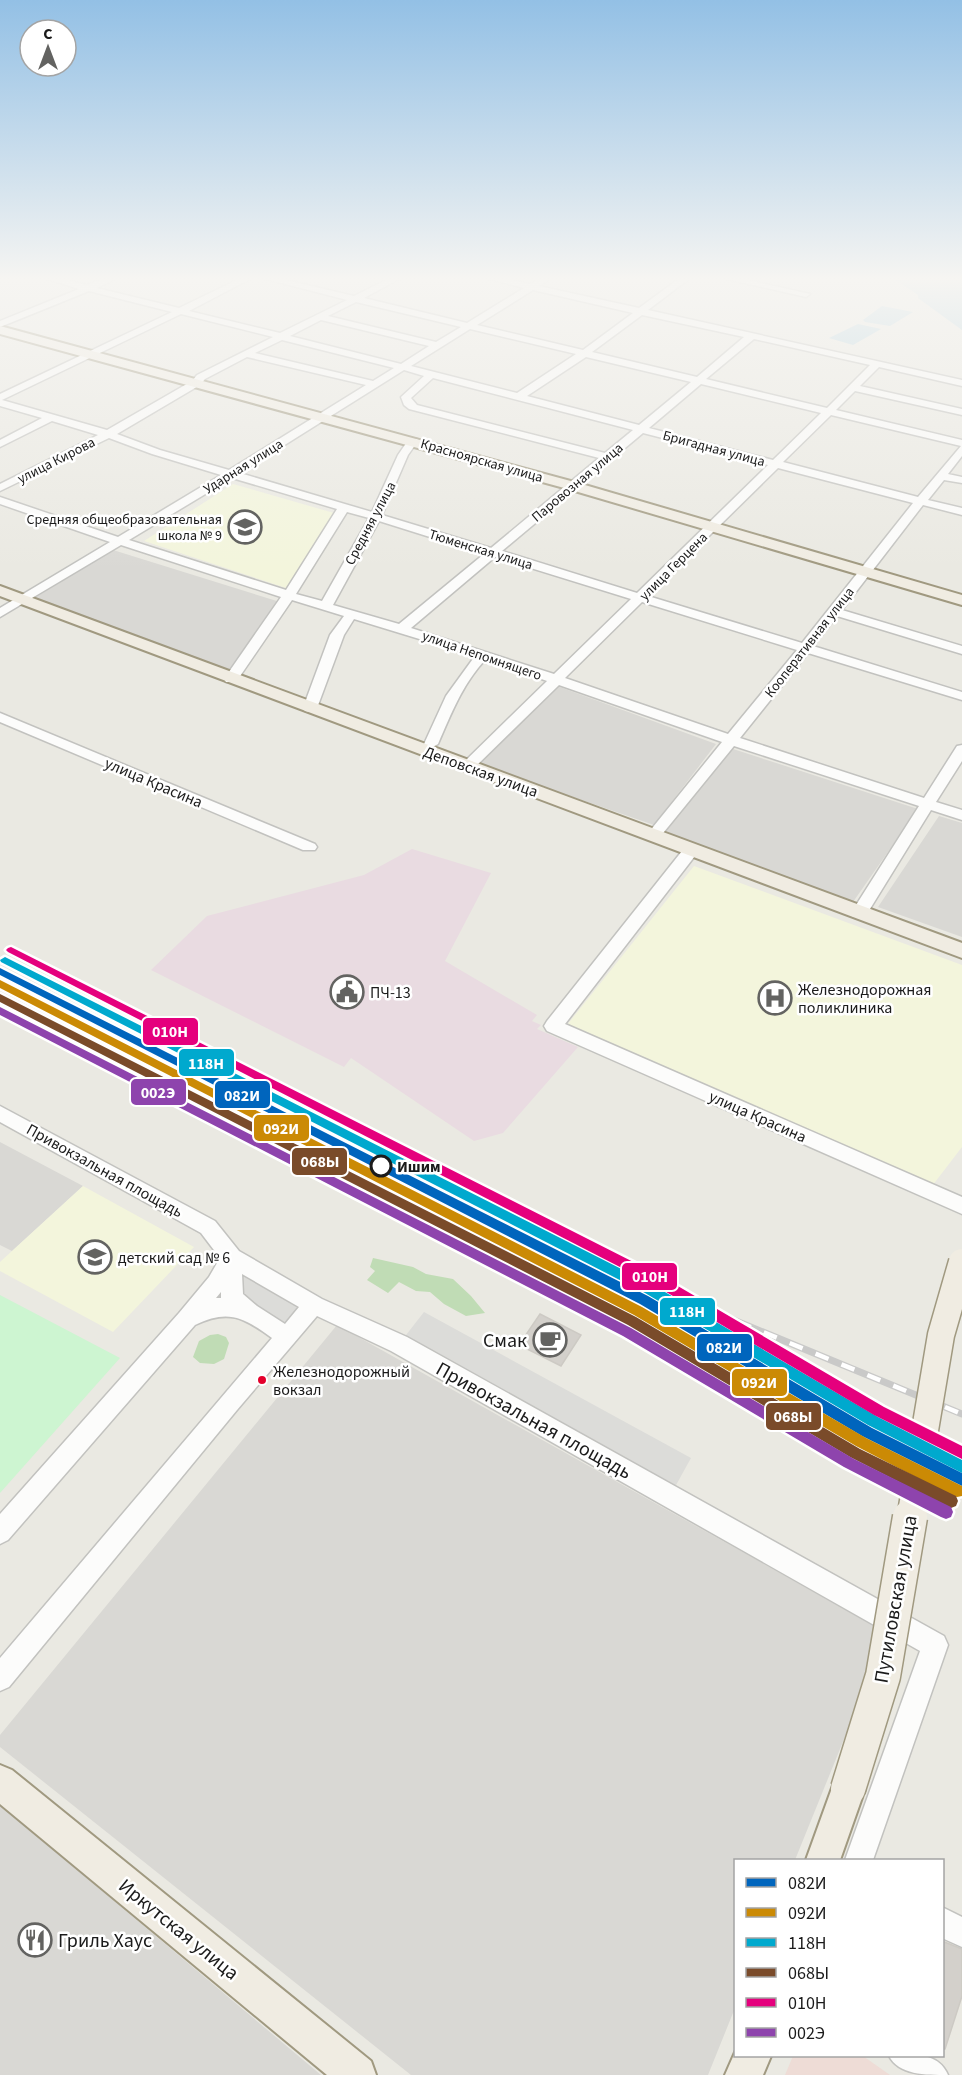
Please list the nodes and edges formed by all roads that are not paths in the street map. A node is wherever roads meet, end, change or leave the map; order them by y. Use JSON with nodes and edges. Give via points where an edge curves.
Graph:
{"nodes":[{"id":1,"x":46,"y":375,"type":"edge"},
{"id":2,"x":166,"y":375,"type":"edge"},
{"id":3,"x":206,"y":375,"type":"edge"},
{"id":4,"x":334,"y":375,"type":"edge"},
{"id":5,"x":390,"y":375,"type":"edge"},
{"id":6,"x":431,"y":375,"type":"edge"},
{"id":7,"x":435,"y":375,"type":"edge"},
{"id":8,"x":552,"y":375,"type":"edge"},
{"id":9,"x":678,"y":375,"type":"edge"},
{"id":10,"x":706,"y":375,"type":"edge"},
{"id":11,"x":867,"y":375,"type":"edge"},
{"id":12,"x":928,"y":375,"type":"edge"},
{"id":13,"x":700,"y":380,"type":"junction"},
{"id":14,"x":962,"y":382,"type":"edge"},
{"id":15,"x":196,"y":383,"type":"junction"},
{"id":16,"x":374,"y":384,"type":"junction"},
{"id":17,"x":854,"y":388,"type":"junction"},
{"id":18,"x":518,"y":397,"type":"junction"},
{"id":19,"x":0,"y":398,"type":"edge"},
{"id":20,"x":0,"y":403,"type":"edge"},
{"id":21,"x":830,"y":411,"type":"junction"},
{"id":22,"x":962,"y":412,"type":"edge"},
{"id":23,"x":322,"y":417,"type":"junction"},
{"id":24,"x":51,"y":418,"type":"junction"},
{"id":25,"x":642,"y":429,"type":"junction"},
{"id":26,"x":108,"y":434,"type":"junction"},
{"id":27,"x":413,"y":441,"type":"junction"},
{"id":28,"x":962,"y":443,"type":"edge"},
{"id":29,"x":0,"y":444,"type":"edge"},
{"id":30,"x":962,"y":448,"type":"edge"},
{"id":31,"x":607,"y":457,"type":"junction"},
{"id":32,"x":773,"y":464,"type":"junction"},
{"id":33,"x":232,"y":473,"type":"junction"},
{"id":34,"x":941,"y":476,"type":"junction"},
{"id":35,"x":962,"y":480,"type":"edge"},
{"id":36,"x":573,"y":486,"type":"junction"},
{"id":37,"x":0,"y":488,"type":"edge"},
{"id":38,"x":0,"y":500,"type":"edge"},
{"id":39,"x":920,"y":502,"type":"junction"},
{"id":40,"x":344,"y":507,"type":"junction"},
{"id":41,"x":962,"y":512,"type":"edge"},
{"id":42,"x":374,"y":516,"type":"junction"},
{"id":43,"x":712,"y":527,"type":"junction"},
{"id":44,"x":118,"y":542,"type":"junction"},
{"id":45,"x":493,"y":553,"type":"junction"},
{"id":46,"x":863,"y":572,"type":"junction"},
{"id":47,"x":0,"y":591,"type":"edge"},
{"id":48,"x":287,"y":595,"type":"junction"},
{"id":49,"x":642,"y":597,"type":"junction"},
{"id":50,"x":22,"y":600,"type":"junction"},
{"id":51,"x":962,"y":600,"type":"edge"},
{"id":52,"x":326,"y":606,"type":"junction"},
{"id":53,"x":832,"y":611,"type":"junction"},
{"id":54,"x":0,"y":613,"type":"edge"},
{"id":55,"x":352,"y":613,"type":"junction"},
{"id":56,"x":403,"y":628,"type":"junction"},
{"id":57,"x":806,"y":647,"type":"junction"},
{"id":58,"x":962,"y":650,"type":"edge"},
{"id":59,"x":484,"y":654,"type":"junction"},
{"id":60,"x":231,"y":679,"type":"junction"},
{"id":61,"x":556,"y":680,"type":"junction"},
{"id":62,"x":962,"y":696,"type":"edge"},
{"id":63,"x":310,"y":708,"type":"junction"},
{"id":64,"x":0,"y":717,"type":"edge"},
{"id":65,"x":731,"y":740,"type":"junction"},
{"id":66,"x":431,"y":744,"type":"dead end"},
{"id":67,"x":962,"y":749,"type":"edge"},
{"id":68,"x":468,"y":766,"type":"junction"},
{"id":69,"x":927,"y":803,"type":"junction"},
{"id":70,"x":962,"y":815,"type":"edge"},
{"id":71,"x":654,"y":835,"type":"junction"},
{"id":72,"x":309,"y":847,"type":"dead end"},
{"id":73,"x":692,"y":849,"type":"junction"},
{"id":74,"x":859,"y":913,"type":"junction"},
{"id":75,"x":962,"y":951,"type":"edge"},
{"id":76,"x":2,"y":1116,"type":"edge"},
{"id":77,"x":962,"y":1206,"type":"edge"},
{"id":78,"x":231,"y":1257,"type":"junction"},
{"id":79,"x":962,"y":1262,"type":"edge"},
{"id":80,"x":314,"y":1305,"type":"junction"},
{"id":81,"x":254,"y":1315,"type":"junction"},
{"id":82,"x":187,"y":1319,"type":"junction"},
{"id":83,"x":287,"y":1337,"type":"junction"},
{"id":84,"x":0,"y":1532,"type":"edge"},
{"id":85,"x":0,"y":1678,"type":"edge"},
{"id":86,"x":0,"y":1782,"type":"edge"},
{"id":87,"x":823,"y":1859,"type":"edge"},
{"id":88,"x":859,"y":1859,"type":"edge"},
{"id":89,"x":944,"y":1922,"type":"edge"},
{"id":90,"x":962,"y":1933,"type":"edge"},
{"id":91,"x":751,"y":2057,"type":"edge"},
{"id":92,"x":907,"y":2057,"type":"edge"},
{"id":93,"x":357,"y":2075,"type":"edge"},
{"id":94,"x":744,"y":2075,"type":"edge"},
{"id":95,"x":933,"y":2075,"type":"edge"}],
"edges":[{"from":1,"to":19,"type":"street"},
{"from":2,"to":15,"type":"main road","name":"Красноярская улица"},
{"from":3,"to":15,"type":"street","name":"улица Кирова"},
{"from":4,"to":16,"type":"street"},
{"from":5,"to":16,"type":"street","name":"Ударная улица"},
{"from":6,"to":31,"type":"street","via":[[406,397],[413,407]]},
{"from":7,"to":18,"type":"street","name":"Бригадная улица"},
{"from":8,"to":18,"type":"street"},
{"from":9,"to":13,"type":"street"},
{"from":10,"to":13,"type":"street","name":"Паровозная улица"},
{"from":11,"to":17,"type":"street","name":"улица Герцена"},
{"from":12,"to":14,"type":"street"},
{"from":13,"to":21,"type":"street"},
{"from":13,"to":25,"type":"street","name":"Паровозная улица"},
{"from":15,"to":23,"type":"main road","name":"Красноярская улица"},
{"from":15,"to":26,"type":"street","name":"улица Кирова"},
{"from":16,"to":23,"type":"street","name":"Ударная улица"},
{"from":17,"to":21,"type":"street","name":"улица Герцена"},
{"from":17,"to":22,"type":"street"},
{"from":18,"to":25,"type":"street","name":"Бригадная улица"},
{"from":20,"to":24,"type":"street","name":"Тюменская улица"},
{"from":21,"to":28,"type":"street"},
{"from":21,"to":32,"type":"street","name":"улица Герцена"},
{"from":23,"to":27,"type":"main road","name":"Красноярская улица"},
{"from":23,"to":33,"type":"street","name":"Ударная улица"},
{"from":24,"to":26,"type":"street","name":"Тюменская улица"},
{"from":24,"to":29,"type":"street"},
{"from":25,"to":31,"type":"street","name":"Паровозная улица"},
{"from":25,"to":32,"type":"street","name":"Бригадная улица"},
{"from":26,"to":33,"type":"street","name":"Тюменская улица"},
{"from":26,"to":37,"type":"street","name":"улица Кирова"},
{"from":27,"to":36,"type":"main road","name":"Красноярская улица"},
{"from":27,"to":42,"type":"street","name":"Средняя улица"},
{"from":30,"to":34,"type":"street","name":"Кооперативная улица"},
{"from":31,"to":36,"type":"street","name":"Паровозная улица"},
{"from":32,"to":39,"type":"street","name":"Бригадная улица"},
{"from":32,"to":43,"type":"street","name":"улица Герцена"},
{"from":33,"to":40,"type":"street","name":"Тюменская улица"},
{"from":33,"to":44,"type":"street","name":"Ударная улица"},
{"from":34,"to":35,"type":"street"},
{"from":34,"to":39,"type":"street","name":"Кооперативная улица"},
{"from":36,"to":43,"type":"main road","name":"Красноярская улица"},
{"from":36,"to":45,"type":"street","name":"Паровозная улица"},
{"from":38,"to":44,"type":"street","name":"улица Непомнящего"},
{"from":39,"to":41,"type":"street","name":"Бригадная улица"},
{"from":39,"to":46,"type":"street","name":"Кооперативная улица"},
{"from":40,"to":42,"type":"street","name":"Тюменская улица"},
{"from":40,"to":48,"type":"street"},
{"from":42,"to":45,"type":"street","name":"Тюменская улица"},
{"from":42,"to":52,"type":"street","name":"Средняя улица"},
{"from":43,"to":46,"type":"main road","name":"Красноярская улица"},
{"from":43,"to":49,"type":"street","name":"улица Герцена"},
{"from":44,"to":48,"type":"street","name":"улица Непомнящего"},
{"from":44,"to":50,"type":"street","name":"Ударная улица"},
{"from":45,"to":49,"type":"street","name":"Тюменская улица"},
{"from":45,"to":56,"type":"street","name":"Паровозная улица"},
{"from":46,"to":51,"type":"main road","name":"Красноярская улица"},
{"from":46,"to":53,"type":"street","name":"Кооперативная улица"},
{"from":47,"to":50,"type":"main road","name":"Деповская улица"},
{"from":48,"to":52,"type":"street","name":"улица Непомнящего"},
{"from":48,"to":60,"type":"street"},
{"from":49,"to":57,"type":"street","name":"Тюменская улица"},
{"from":49,"to":61,"type":"street","name":"улица Герцена"},
{"from":50,"to":54,"type":"street","name":"Ударная улица"},
{"from":50,"to":60,"type":"main road","name":"Деповская улица"},
{"from":52,"to":55,"type":"street","name":"улица Непомнящего"},
{"from":53,"to":57,"type":"street","name":"Кооперативная улица"},
{"from":53,"to":58,"type":"street"},
{"from":55,"to":56,"type":"street","name":"улица Непомнящего"},
{"from":55,"to":63,"type":"street","via":[[337,635]]},
{"from":56,"to":59,"type":"street","name":"улица Непомнящего"},
{"from":57,"to":62,"type":"street","name":"Тюменская улица"},
{"from":57,"to":65,"type":"street","name":"Кооперативная улица"},
{"from":59,"to":61,"type":"street","name":"улица Непомнящего"},
{"from":59,"to":66,"type":"street","via":[[449,701]]},
{"from":60,"to":63,"type":"main road","name":"Деповская улица"},
{"from":61,"to":65,"type":"street","name":"улица Непомнящего"},
{"from":61,"to":68,"type":"street","name":"улица Герцена"},
{"from":63,"to":68,"type":"main road","name":"Деповская улица"},
{"from":64,"to":72,"type":"street","name":"улица Красина"},
{"from":65,"to":69,"type":"street","name":"улица Непомнящего"},
{"from":65,"to":71,"type":"street","name":"Кооперативная улица"},
{"from":67,"to":69,"type":"street"},
{"from":68,"to":71,"type":"main road","name":"Деповская улица"},
{"from":69,"to":70,"type":"street","name":"улица Непомнящего"},
{"from":69,"to":74,"type":"street"},
{"from":71,"to":73,"type":"main road","name":"Деповская улица"},
{"from":73,"to":74,"type":"main road","name":"Деповская улица"},
{"from":73,"to":77,"type":"street","name":"улица Красина","via":[[554,1026]]},
{"from":74,"to":75,"type":"main road","name":"Деповская улица"},
{"from":76,"to":78,"type":"street","name":"Привокзальная площадь","via":[[208,1227]]},
{"from":78,"to":80,"type":"street","name":"Привокзальная площадь"},
{"from":78,"to":81,"type":"street","via":[[232,1298]]},
{"from":78,"to":82,"type":"street"},
{"from":79,"to":87,"type":"main road","name":"Путиловская улица","bridge":true,"via":[[941,1335],[883,1676]]},
{"from":80,"to":83,"type":"street"},
{"from":80,"to":88,"type":"street","name":"Привокзальная площадь","via":[[399,1344],[935,1646]]},
{"from":81,"to":82,"type":"street","via":[[215,1307]]},
{"from":81,"to":83,"type":"street"},
{"from":82,"to":84,"type":"street"},
{"from":83,"to":85,"type":"street"},
{"from":86,"to":93,"type":"main road","name":"Иркутская улица"},
{"from":89,"to":90,"type":"street"},
{"from":91,"to":94,"type":"main road"},
{"from":92,"to":95,"type":"street"}]}
